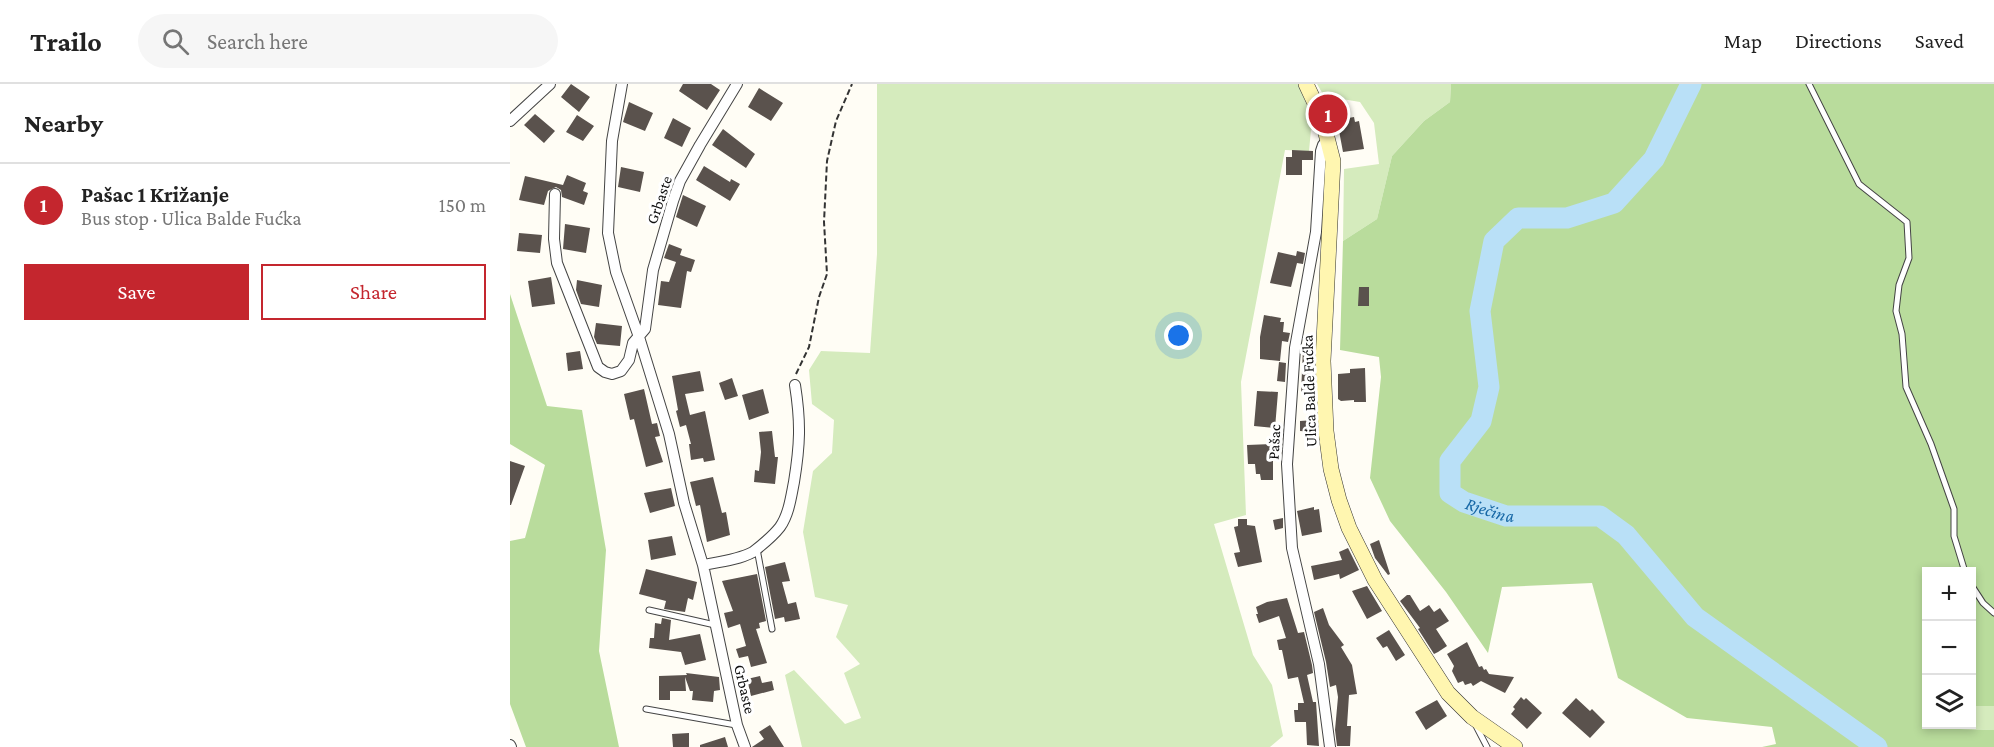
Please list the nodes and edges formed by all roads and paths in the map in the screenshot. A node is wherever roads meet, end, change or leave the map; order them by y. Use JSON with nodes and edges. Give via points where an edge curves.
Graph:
{"nodes":[{"id":1,"x":550,"y":84,"type":"edge"},
{"id":2,"x":622,"y":84,"type":"edge"},
{"id":3,"x":737,"y":84,"type":"edge"},
{"id":4,"x":852,"y":84,"type":"edge"},
{"id":5,"x":1306,"y":84,"type":"edge"},
{"id":6,"x":1809,"y":84,"type":"edge"},
{"id":7,"x":510,"y":121,"type":"edge"},
{"id":8,"x":1329,"y":139,"type":"junction"},
{"id":9,"x":555,"y":194,"type":"dead end"},
{"id":10,"x":639,"y":337,"type":"junction"},
{"id":11,"x":795,"y":385,"type":"joint"},
{"id":12,"x":757,"y":548,"type":"junction"},
{"id":13,"x":703,"y":566,"type":"junction"},
{"id":14,"x":1963,"y":567,"type":"edge"},
{"id":15,"x":1976,"y":593,"type":"edge"},
{"id":16,"x":649,"y":610,"type":"dead end"},
{"id":17,"x":1994,"y":613,"type":"edge"},
{"id":18,"x":715,"y":625,"type":"junction"},
{"id":19,"x":772,"y":629,"type":"dead end"},
{"id":20,"x":646,"y":710,"type":"dead end"},
{"id":21,"x":1472,"y":717,"type":"junction"},
{"id":22,"x":737,"y":725,"type":"junction"},
{"id":23,"x":745,"y":747,"type":"edge"},
{"id":24,"x":1330,"y":747,"type":"edge"},
{"id":25,"x":1487,"y":747,"type":"edge"},
{"id":26,"x":1515,"y":747,"type":"edge"}],
"edges":[{"from":1,"to":7,"type":"street"},
{"from":2,"to":10,"type":"street","name":"Grbaste","via":[[612,141],[608,233],[616,272]]},
{"from":3,"to":10,"type":"street","name":"Grbaste","via":[[676,191],[653,270],[645,328]]},
{"from":4,"to":11,"type":"path","via":[[836,121],[826,161],[827,274]]},
{"from":5,"to":8,"type":"main road","name":"Ulica Balde Fućka"},
{"from":6,"to":14,"type":"lane","via":[[1859,184],[1908,222],[1909,258],[1899,285],[1896,311],[1902,333],[1906,387],[1954,509],[1954,536]]},
{"from":8,"to":21,"type":"main road","name":"Ulica Balde Fućka","via":[[1333,186],[1323,362],[1331,469],[1349,528],[1376,580],[1448,693]]},
{"from":8,"to":24,"type":"street","name":"Pašac","via":[[1321,151],[1316,232],[1295,348],[1287,464],[1292,548],[1319,664]]},
{"from":9,"to":10,"type":"street","name":"Grbaste","via":[[557,263],[598,367],[612,374],[621,370]]},
{"from":10,"to":13,"type":"street","name":"Grbaste"},
{"from":11,"to":12,"type":"street","via":[[801,433],[791,497],[780,526]]},
{"from":12,"to":13,"type":"street","via":[[728,561]]},
{"from":12,"to":19,"type":"lane"},
{"from":13,"to":18,"type":"street","name":"Grbaste"},
{"from":15,"to":17,"type":"lane"},
{"from":16,"to":18,"type":"lane"},
{"from":18,"to":22,"type":"street","name":"Grbaste"},
{"from":20,"to":22,"type":"lane"},
{"from":21,"to":25,"type":"lane"},
{"from":21,"to":26,"type":"main road","name":"Ulica Balde Fućka"},
{"from":22,"to":23,"type":"street","name":"Grbaste"}]}
